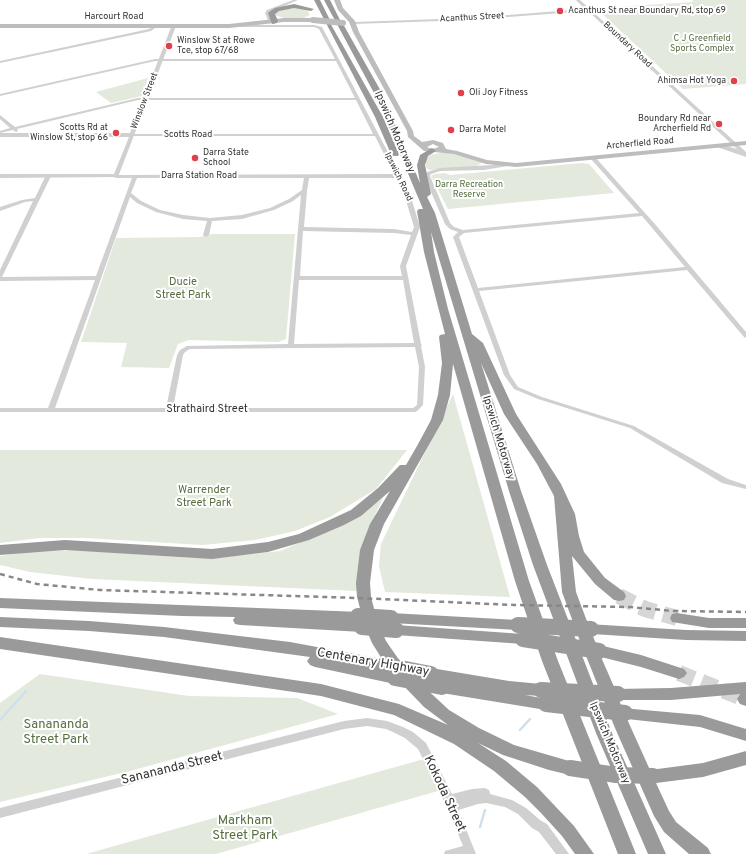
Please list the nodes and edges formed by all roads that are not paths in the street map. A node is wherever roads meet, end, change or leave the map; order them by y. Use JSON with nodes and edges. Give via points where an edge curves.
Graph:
{"nodes":[{"id":1,"x":296,"y":0,"type":"edge"},
{"id":2,"x":301,"y":0,"type":"edge"},
{"id":3,"x":317,"y":0,"type":"edge"},
{"id":4,"x":327,"y":0,"type":"edge"},
{"id":5,"x":337,"y":0,"type":"edge"},
{"id":6,"x":578,"y":0,"type":"edge"},
{"id":7,"x":311,"y":9,"type":"junction"},
{"id":8,"x":589,"y":10,"type":"junction"},
{"id":9,"x":272,"y":20,"type":"junction"},
{"id":10,"x":284,"y":20,"type":"joint"},
{"id":11,"x":321,"y":22,"type":"junction"},
{"id":12,"x":340,"y":23,"type":"junction"},
{"id":13,"x":354,"y":23,"type":"junction"},
{"id":14,"x":257,"y":24,"type":"junction"},
{"id":15,"x":0,"y":26,"type":"edge"},
{"id":16,"x":174,"y":26,"type":"junction"},
{"id":17,"x":229,"y":26,"type":"junction"},
{"id":18,"x":240,"y":26,"type":"junction"},
{"id":19,"x":151,"y":28,"type":"junction"},
{"id":20,"x":161,"y":60,"type":"junction"},
{"id":21,"x":337,"y":60,"type":"junction"},
{"id":22,"x":0,"y":62,"type":"edge"},
{"id":23,"x":0,"y":95,"type":"edge"},
{"id":24,"x":146,"y":99,"type":"junction"},
{"id":25,"x":358,"y":99,"type":"junction"},
{"id":26,"x":0,"y":116,"type":"edge"},
{"id":27,"x":14,"y":129,"type":"junction"},
{"id":28,"x":410,"y":131,"type":"junction"},
{"id":29,"x":0,"y":134,"type":"edge"},
{"id":30,"x":376,"y":134,"type":"junction"},
{"id":31,"x":20,"y":135,"type":"junction"},
{"id":32,"x":132,"y":135,"type":"junction"},
{"id":33,"x":746,"y":143,"type":"edge"},
{"id":34,"x":735,"y":144,"type":"junction"},
{"id":35,"x":719,"y":146,"type":"junction"},
{"id":36,"x":436,"y":147,"type":"junction"},
{"id":37,"x":745,"y":154,"type":"edge"},
{"id":38,"x":593,"y":158,"type":"junction"},
{"id":39,"x":484,"y":159,"type":"junction"},
{"id":40,"x":535,"y":163,"type":"junction"},
{"id":41,"x":508,"y":164,"type":"junction"},
{"id":42,"x":473,"y":168,"type":"junction"},
{"id":43,"x":0,"y":176,"type":"edge"},
{"id":44,"x":48,"y":176,"type":"junction"},
{"id":45,"x":116,"y":176,"type":"junction"},
{"id":46,"x":135,"y":176,"type":"junction"},
{"id":47,"x":307,"y":176,"type":"junction"},
{"id":48,"x":398,"y":176,"type":"junction"},
{"id":49,"x":304,"y":190,"type":"junction"},
{"id":50,"x":129,"y":194,"type":"junction"},
{"id":51,"x":37,"y":199,"type":"junction"},
{"id":52,"x":291,"y":200,"type":"junction"},
{"id":53,"x":304,"y":201,"type":"junction"},
{"id":54,"x":139,"y":202,"type":"junction"},
{"id":55,"x":124,"y":204,"type":"junction"},
{"id":56,"x":0,"y":209,"type":"edge"},
{"id":57,"x":430,"y":213,"type":"junction"},
{"id":58,"x":643,"y":214,"type":"junction"},
{"id":59,"x":210,"y":220,"type":"junction"},
{"id":60,"x":302,"y":229,"type":"junction"},
{"id":61,"x":462,"y":232,"type":"junction"},
{"id":62,"x":415,"y":234,"type":"junction"},
{"id":63,"x":206,"y":235,"type":"dead end"},
{"id":64,"x":689,"y":268,"type":"junction"},
{"id":65,"x":0,"y":278,"type":"edge"},
{"id":66,"x":98,"y":278,"type":"junction"},
{"id":67,"x":297,"y":278,"type":"junction"},
{"id":68,"x":405,"y":278,"type":"junction"},
{"id":69,"x":476,"y":290,"type":"junction"},
{"id":70,"x":443,"y":309,"type":"junction"},
{"id":71,"x":467,"y":335,"type":"junction"},
{"id":72,"x":746,"y":336,"type":"edge"},
{"id":73,"x":419,"y":345,"type":"junction"},
{"id":74,"x":291,"y":346,"type":"junction"},
{"id":75,"x":0,"y":410,"type":"edge"},
{"id":76,"x":51,"y":410,"type":"junction"},
{"id":77,"x":169,"y":410,"type":"junction"},
{"id":78,"x":415,"y":410,"type":"joint"},
{"id":79,"x":416,"y":459,"type":"junction"},
{"id":80,"x":746,"y":487,"type":"edge"},
{"id":81,"x":560,"y":497,"type":"junction"},
{"id":82,"x":0,"y":550,"type":"edge"},
{"id":83,"x":619,"y":596,"type":"tunnel mouth"},
{"id":84,"x":0,"y":603,"type":"edge"},
{"id":85,"x":677,"y":618,"type":"tunnel mouth"},
{"id":86,"x":0,"y":622,"type":"edge"},
{"id":87,"x":746,"y":624,"type":"edge"},
{"id":88,"x":521,"y":632,"type":"junction"},
{"id":89,"x":746,"y":636,"type":"edge"},
{"id":90,"x":223,"y":639,"type":"junction"},
{"id":91,"x":0,"y":643,"type":"edge"},
{"id":92,"x":679,"y":673,"type":"tunnel mouth"},
{"id":93,"x":746,"y":696,"type":"edge"},
{"id":94,"x":543,"y":697,"type":"junction"},
{"id":95,"x":344,"y":725,"type":"joint"},
{"id":96,"x":746,"y":735,"type":"edge"},
{"id":97,"x":746,"y":758,"type":"edge"},
{"id":98,"x":450,"y":804,"type":"junction"},
{"id":99,"x":0,"y":813,"type":"edge"},
{"id":100,"x":470,"y":851,"type":"edge"},
{"id":101,"x":449,"y":854,"type":"edge"},
{"id":102,"x":563,"y":854,"type":"edge"},
{"id":103,"x":585,"y":854,"type":"edge"},
{"id":104,"x":627,"y":854,"type":"edge"},
{"id":105,"x":657,"y":854,"type":"edge"},
{"id":106,"x":702,"y":854,"type":"edge"}],
"edges":[{"from":1,"to":9,"type":"street","via":[[270,9],[267,13]]},
{"from":2,"to":7,"type":"highway"},
{"from":3,"to":11,"type":"highway","name":"Ipswich Motorway"},
{"from":4,"to":12,"type":"highway","name":"Ipswich Motorway"},
{"from":5,"to":13,"type":"main road","via":[[339,7]]},
{"from":6,"to":8,"type":"street","name":"Boundary Road"},
{"from":7,"to":9,"type":"highway","via":[[298,6],[280,8],[272,11]]},
{"from":7,"to":11,"type":"highway"},
{"from":8,"to":13,"type":"street","name":"Acanthus Street","via":[[469,19]]},
{"from":8,"to":34,"type":"street","name":"Boundary Road"},
{"from":9,"to":10,"type":"highway"},
{"from":9,"to":11,"type":"main road","name":"Harcourt Road"},
{"from":9,"to":14,"type":"main road","name":"Harcourt Road"},
{"from":9,"to":18,"type":"main road","name":"Harcourt Road"},
{"from":10,"to":11,"type":"main road","name":"Harcourt Road"},
{"from":11,"to":12,"type":"main road","name":"Harcourt Road","bridge":true},
{"from":11,"to":14,"type":"street","name":"Harcourt Road"},
{"from":11,"to":21,"type":"street","name":"Ipswich Road"},
{"from":11,"to":70,"type":"highway","name":"Ipswich Motorway","via":[[336,38],[378,117],[422,211]]},
{"from":12,"to":13,"type":"main road","name":"Harcourt Road"},
{"from":12,"to":57,"type":"highway","name":"Ipswich Motorway","via":[[378,93]]},
{"from":13,"to":28,"type":"main road","via":[[356,32]]},
{"from":14,"to":17,"type":"main road","name":"Harcourt Road"},
{"from":14,"to":18,"type":"street","name":"Harcourt Road"},
{"from":15,"to":19,"type":"main road","name":"Harcourt Road"},
{"from":16,"to":17,"type":"main road","name":"Harcourt Road"},
{"from":16,"to":19,"type":"main road","name":"Harcourt Road"},
{"from":16,"to":20,"type":"street","name":"Winslow Street"},
{"from":17,"to":18,"type":"main road","name":"Harcourt Road"},
{"from":19,"to":22,"type":"street"},
{"from":20,"to":21,"type":"street"},
{"from":20,"to":23,"type":"street"},
{"from":20,"to":24,"type":"street","name":"Winslow Street"},
{"from":21,"to":25,"type":"street","name":"Ipswich Road"},
{"from":24,"to":25,"type":"street"},
{"from":24,"to":27,"type":"street"},
{"from":24,"to":32,"type":"street","name":"Winslow Street"},
{"from":25,"to":30,"type":"street","name":"Ipswich Road"},
{"from":26,"to":27,"type":"street"},
{"from":27,"to":29,"type":"street"},
{"from":27,"to":31,"type":"street"},
{"from":28,"to":36,"type":"main road"},
{"from":28,"to":36,"type":"main road","via":[[414,141],[426,150]]},
{"from":29,"to":31,"type":"street","name":"Scotts Road"},
{"from":30,"to":32,"type":"street","name":"Scotts Road"},
{"from":30,"to":48,"type":"street","name":"Ipswich Road"},
{"from":31,"to":32,"type":"street","name":"Scotts Road"},
{"from":32,"to":45,"type":"street","name":"Winslow Street"},
{"from":33,"to":34,"type":"main road","name":"Archerfield Road"},
{"from":34,"to":35,"type":"main road","name":"Archerfield Road"},
{"from":34,"to":37,"type":"street","name":"Boundary Road"},
{"from":35,"to":37,"type":"street"},
{"from":35,"to":38,"type":"main road","name":"Archerfield Road"},
{"from":36,"to":39,"type":"main road","name":"Archerfield Road"},
{"from":36,"to":57,"type":"highway","via":[[424,155],[421,165],[431,206]]},
{"from":38,"to":40,"type":"main road","name":"Archerfield Road"},
{"from":38,"to":58,"type":"street"},
{"from":39,"to":40,"type":"main road","name":"Archerfield Road"},
{"from":39,"to":41,"type":"main road","name":"Archerfield Road"},
{"from":39,"to":42,"type":"street","via":[[484,165]]},
{"from":40,"to":41,"type":"main road","name":"Archerfield Road"},
{"from":41,"to":42,"type":"street"},
{"from":42,"to":61,"type":"street","via":[[433,171],[427,176],[448,224]]},
{"from":43,"to":44,"type":"street","name":"Darra Station Road"},
{"from":44,"to":45,"type":"street","name":"Darra Station Road"},
{"from":44,"to":51,"type":"street"},
{"from":45,"to":46,"type":"street","name":"Darra Station Road"},
{"from":46,"to":47,"type":"street","name":"Darra Station Road"},
{"from":46,"to":50,"type":"street"},
{"from":47,"to":48,"type":"street","name":"Darra Station Road"},
{"from":47,"to":49,"type":"street"},
{"from":48,"to":62,"type":"street","name":"Ipswich Road","via":[[411,203],[416,224]]},
{"from":49,"to":52,"type":"street"},
{"from":49,"to":53,"type":"street"},
{"from":50,"to":54,"type":"street"},
{"from":50,"to":55,"type":"street"},
{"from":51,"to":56,"type":"street"},
{"from":51,"to":65,"type":"street"},
{"from":52,"to":53,"type":"street"},
{"from":52,"to":59,"type":"street","via":[[259,214]]},
{"from":53,"to":60,"type":"street"},
{"from":54,"to":55,"type":"street"},
{"from":54,"to":59,"type":"street","via":[[172,215]]},
{"from":55,"to":66,"type":"street"},
{"from":57,"to":71,"type":"highway","name":"Ipswich Motorway"},
{"from":58,"to":61,"type":"street"},
{"from":58,"to":64,"type":"street"},
{"from":59,"to":63,"type":"street"},
{"from":60,"to":62,"type":"street","via":[[394,230]]},
{"from":60,"to":67,"type":"street"},
{"from":61,"to":69,"type":"street","via":[[456,237]]},
{"from":62,"to":68,"type":"street","name":"Ipswich Road","via":[[403,266]]},
{"from":64,"to":69,"type":"street"},
{"from":64,"to":72,"type":"street"},
{"from":65,"to":66,"type":"street"},
{"from":66,"to":76,"type":"street"},
{"from":67,"to":68,"type":"street"},
{"from":67,"to":74,"type":"street"},
{"from":68,"to":73,"type":"street","name":"Ipswich Road"},
{"from":69,"to":80,"type":"street","via":[[507,375],[516,388],[632,427],[725,481]]},
{"from":70,"to":79,"type":"highway","via":[[439,313],[448,363],[446,385],[437,420]]},
{"from":70,"to":104,"type":"highway","name":"Ipswich Motorway","via":[[522,581],[574,724]]},
{"from":71,"to":81,"type":"highway","via":[[478,343],[510,414],[544,464]]},
{"from":71,"to":105,"type":"highway","name":"Ipswich Motorway","via":[[514,491],[545,579],[604,733]]},
{"from":73,"to":74,"type":"street"},
{"from":73,"to":78,"type":"street","name":"Ipswich Road","via":[[423,380],[420,405]]},
{"from":74,"to":77,"type":"street","via":[[189,347],[180,355]]},
{"from":75,"to":76,"type":"street","name":"Strathaird Street"},
{"from":76,"to":77,"type":"street","name":"Strathaird Street"},
{"from":77,"to":78,"type":"street","name":"Strathaird Street"},
{"from":79,"to":82,"type":"highway","via":[[379,495],[356,512],[304,537],[268,547],[206,554],[65,545]]},
{"from":79,"to":97,"type":"highway","bridge":true,"via":[[370,540],[363,578],[364,597],[379,642],[401,674],[430,703],[456,723],[509,750],[570,768],[616,775],[654,776],[703,770]]},
{"from":81,"to":83,"type":"highway","via":[[568,514],[574,545],[583,561],[600,582]]},
{"from":81,"to":106,"type":"highway","via":[[569,592],[587,641],[657,805],[670,827]]},
{"from":84,"to":88,"type":"highway","bridge":true,"via":[[182,611],[196,617],[360,622]]},
{"from":85,"to":87,"type":"highway","via":[[709,623]]},
{"from":86,"to":90,"type":"highway","name":"Centenary Highway","via":[[118,628]]},
{"from":88,"to":89,"type":"highway","bridge":true,"via":[[591,630]]},
{"from":88,"to":92,"type":"highway","bridge":true,"via":[[641,661]]},
{"from":90,"to":94,"type":"highway","name":"Centenary Highway","bridge":true,"via":[[290,648],[509,687]]},
{"from":90,"to":94,"type":"highway","bridge":true,"via":[[236,647],[442,687]]},
{"from":91,"to":103,"type":"highway","via":[[321,690],[399,710],[460,739],[500,766],[542,802]]},
{"from":93,"to":94,"type":"highway","name":"Centenary Highway","bridge":true,"via":[[618,694]]},
{"from":94,"to":96,"type":"highway","bridge":true,"via":[[625,713],[700,721]]},
{"from":95,"to":98,"type":"street","name":"Kokoda Street","via":[[367,722],[387,725],[409,735],[422,746]]},
{"from":95,"to":99,"type":"street","name":"Sanananda Street"},
{"from":98,"to":100,"type":"street","name":"Kokoda Street"},
{"from":98,"to":102,"type":"street","via":[[478,799],[499,800],[522,811],[543,828]]},
{"from":100,"to":101,"type":"street"}]}
